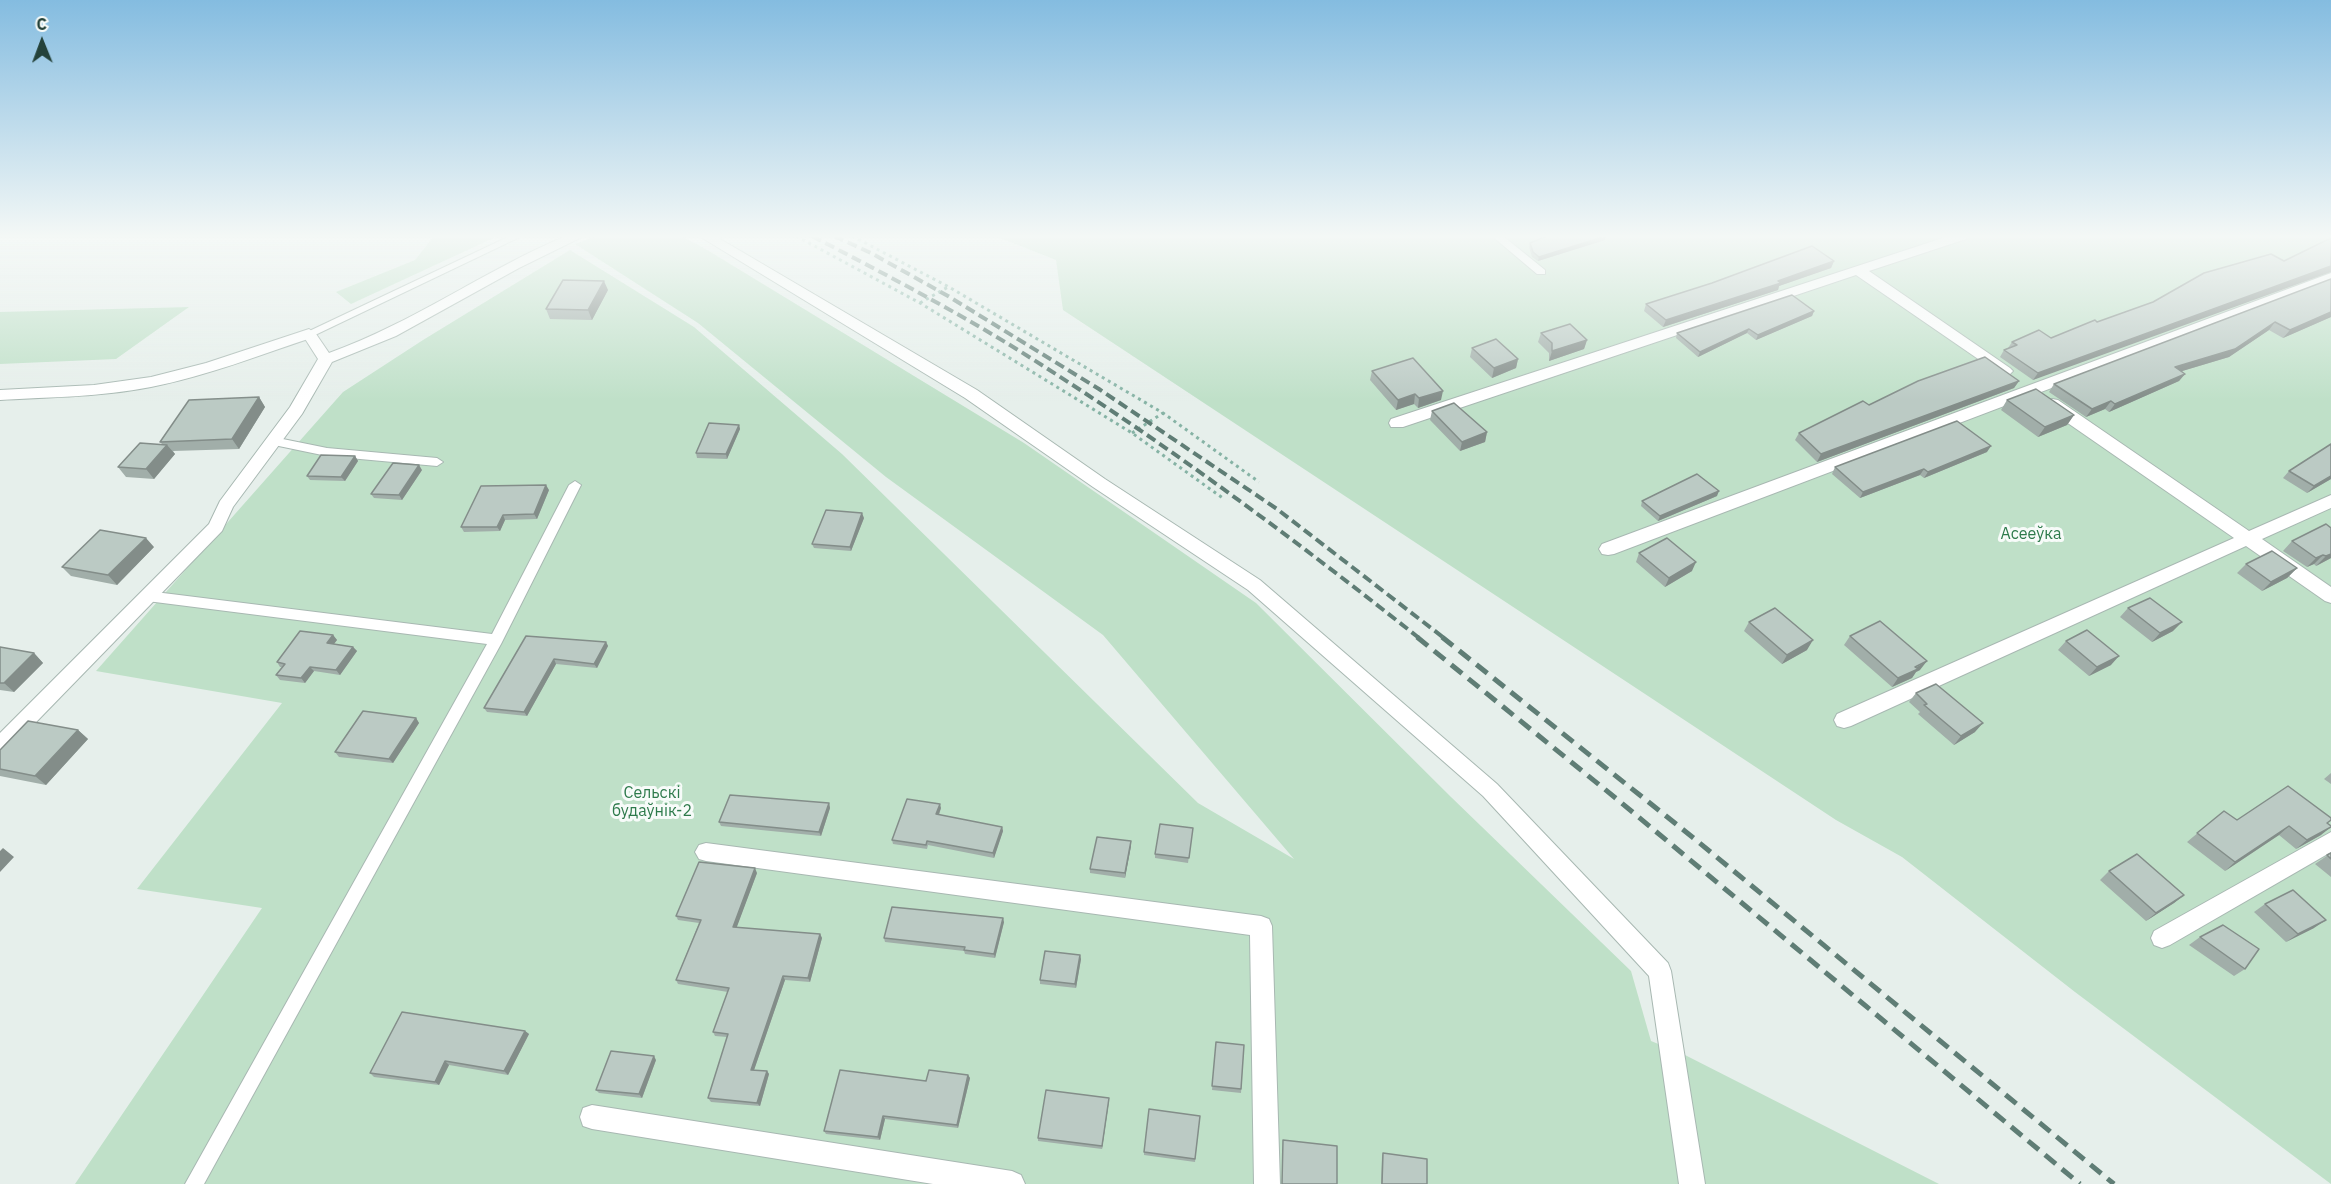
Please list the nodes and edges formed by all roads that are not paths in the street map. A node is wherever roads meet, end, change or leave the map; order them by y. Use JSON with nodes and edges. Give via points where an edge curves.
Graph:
{"nodes":[{"id":1,"x":400,"y":291,"type":"edge"},
{"id":2,"x":469,"y":291,"type":"edge"},
{"id":3,"x":799,"y":291,"type":"edge"},
{"id":4,"x":1794,"y":291,"type":"edge"},
{"id":5,"x":1889,"y":291,"type":"edge"},
{"id":6,"x":2293,"y":291,"type":"edge"},
{"id":7,"x":309,"y":334,"type":"junction"},
{"id":8,"x":326,"y":359,"type":"junction"},
{"id":9,"x":2032,"y":390,"type":"junction"},
{"id":10,"x":0,"y":395,"type":"edge"},
{"id":11,"x":1398,"y":423,"type":"dead end"},
{"id":12,"x":273,"y":441,"type":"junction"},
{"id":13,"x":437,"y":462,"type":"dead end"},
{"id":14,"x":575,"y":485,"type":"dead end"},
{"id":15,"x":2331,"y":501,"type":"edge"},
{"id":16,"x":2248,"y":538,"type":"junction"},
{"id":17,"x":1608,"y":549,"type":"dead end"},
{"id":18,"x":147,"y":596,"type":"junction"},
{"id":19,"x":2331,"y":596,"type":"edge"},
{"id":20,"x":496,"y":640,"type":"junction"},
{"id":21,"x":1844,"y":720,"type":"dead end"},
{"id":22,"x":0,"y":746,"type":"edge"},
{"id":23,"x":2331,"y":841,"type":"edge"},
{"id":24,"x":706,"y":852,"type":"dead end"},
{"id":25,"x":2162,"y":938,"type":"dead end"},
{"id":26,"x":592,"y":1117,"type":"dead end"},
{"id":27,"x":194,"y":1184,"type":"edge"},
{"id":28,"x":1012,"y":1184,"type":"edge"},
{"id":29,"x":1267,"y":1184,"type":"edge"},
{"id":30,"x":1692,"y":1184,"type":"edge"}],
"edges":[{"from":1,"to":7,"type":"lane"},
{"from":2,"to":8,"type":"street","via":[[398,331]]},
{"from":3,"to":30,"type":"street","via":[[971,394],[1254,585],[1490,790],[1660,971]]},
{"from":4,"to":11,"type":"street"},
{"from":5,"to":9,"type":"street"},
{"from":6,"to":9,"type":"street"},
{"from":7,"to":8,"type":"street"},
{"from":7,"to":10,"type":"street","via":[[151,382]]},
{"from":8,"to":12,"type":"street"},
{"from":9,"to":16,"type":"street"},
{"from":9,"to":17,"type":"street"},
{"from":12,"to":13,"type":"lane","via":[[327,452]]},
{"from":12,"to":18,"type":"street","via":[[226,505],[216,527]]},
{"from":14,"to":20,"type":"lane"},
{"from":15,"to":16,"type":"street"},
{"from":16,"to":19,"type":"street"},
{"from":16,"to":21,"type":"street"},
{"from":18,"to":20,"type":"lane"},
{"from":18,"to":22,"type":"street"},
{"from":20,"to":27,"type":"lane"},
{"from":23,"to":25,"type":"street"},
{"from":24,"to":29,"type":"street","via":[[1261,926]]},
{"from":26,"to":28,"type":"street"}]}
